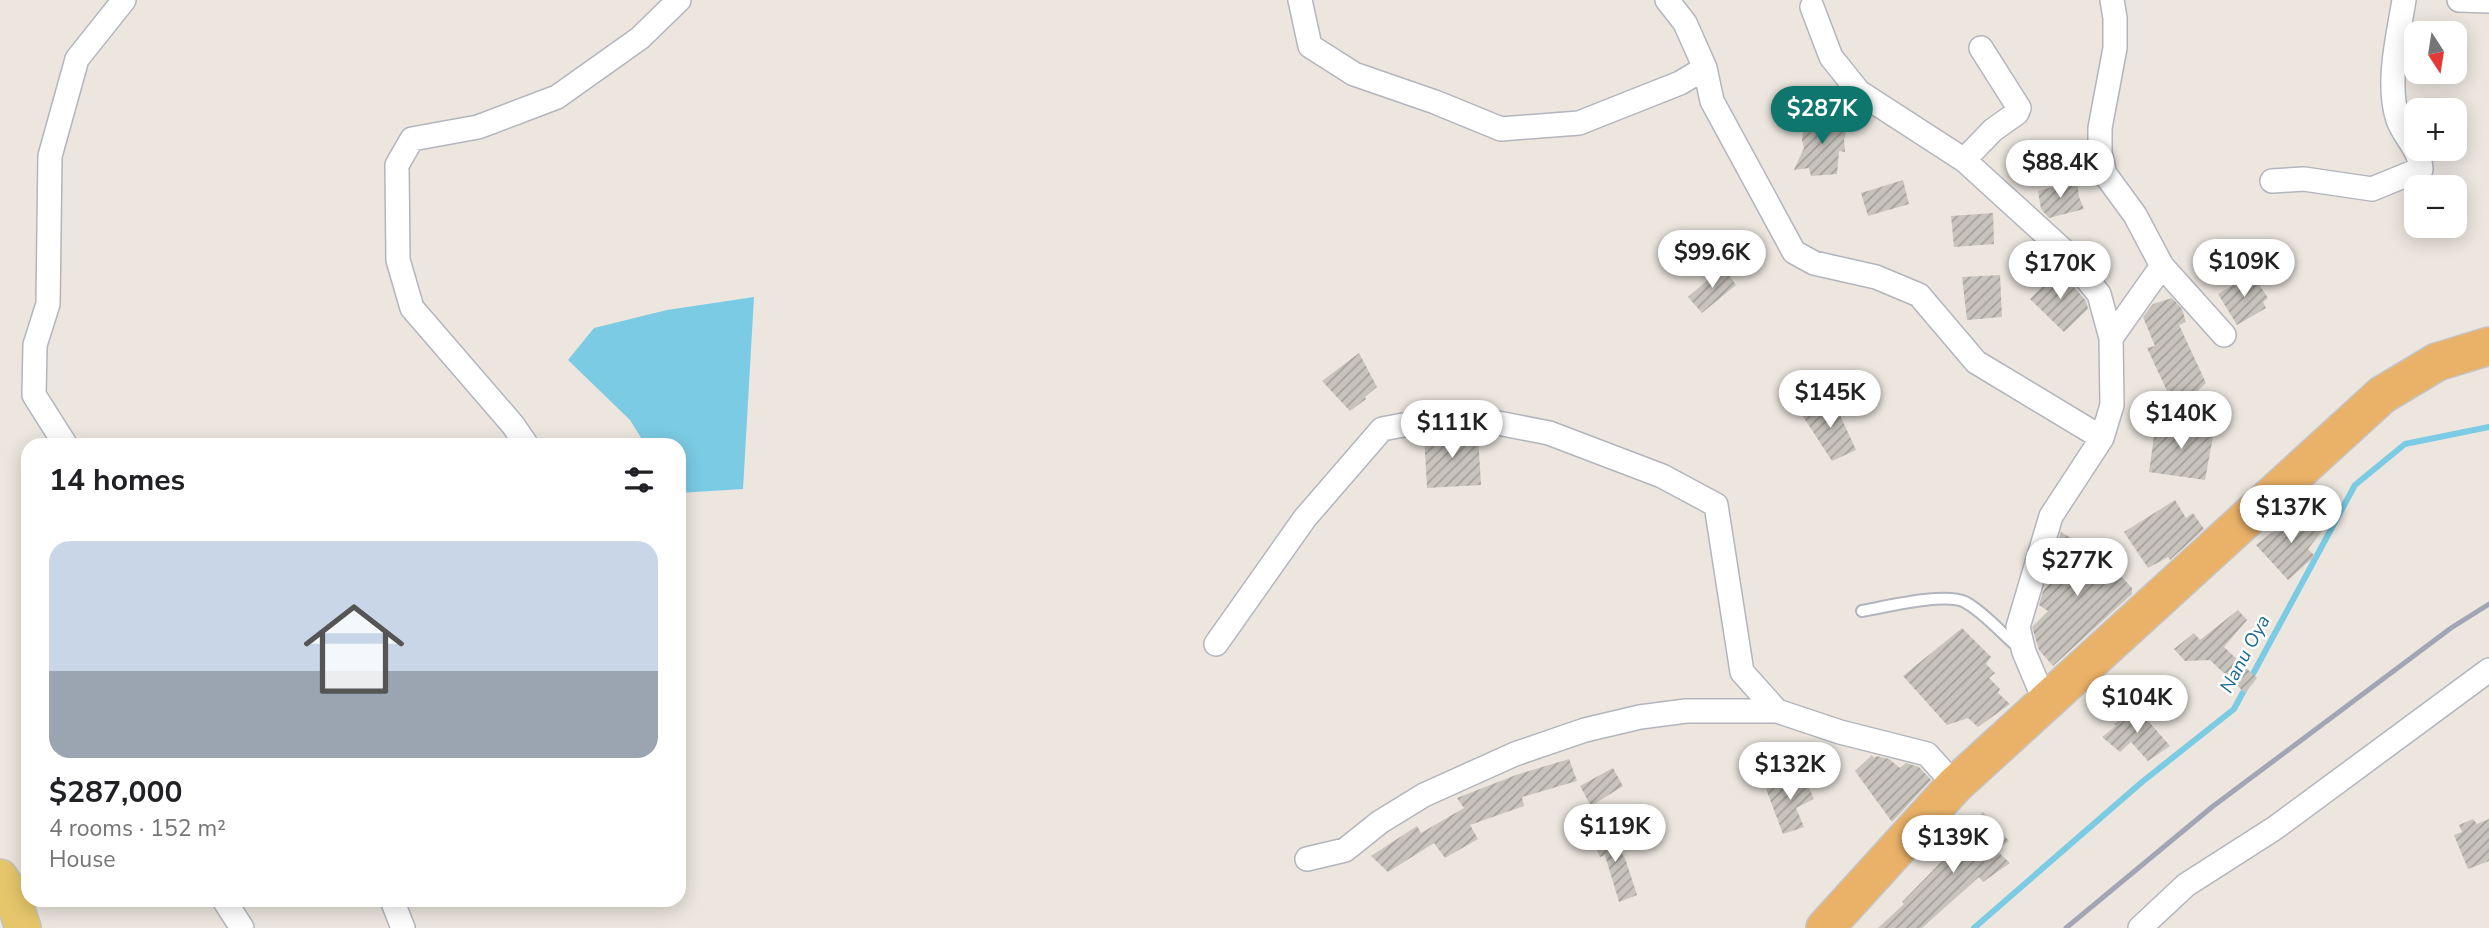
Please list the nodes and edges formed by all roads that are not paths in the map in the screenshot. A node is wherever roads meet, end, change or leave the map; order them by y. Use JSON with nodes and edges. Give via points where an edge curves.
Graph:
{"nodes":[{"id":1,"x":124,"y":0,"type":"edge"},
{"id":2,"x":679,"y":0,"type":"edge"},
{"id":3,"x":1300,"y":0,"type":"edge"},
{"id":4,"x":1667,"y":0,"type":"edge"},
{"id":5,"x":2112,"y":0,"type":"edge"},
{"id":6,"x":2404,"y":0,"type":"edge"},
{"id":7,"x":2459,"y":0,"type":"edge"},
{"id":8,"x":2489,"y":1,"type":"edge"},
{"id":9,"x":1812,"y":7,"type":"dead end"},
{"id":10,"x":1981,"y":48,"type":"dead end"},
{"id":11,"x":1705,"y":68,"type":"junction"},
{"id":12,"x":1964,"y":160,"type":"junction"},
{"id":13,"x":2272,"y":181,"type":"dead end"},
{"id":14,"x":2162,"y":266,"type":"junction"},
{"id":15,"x":2224,"y":335,"type":"dead end"},
{"id":16,"x":2111,"y":338,"type":"junction"},
{"id":17,"x":2489,"y":346,"type":"edge"},
{"id":18,"x":61,"y":438,"type":"edge"},
{"id":19,"x":522,"y":438,"type":"edge"},
{"id":20,"x":2102,"y":438,"type":"junction"},
{"id":21,"x":1862,"y":611,"type":"dead end"},
{"id":22,"x":1216,"y":644,"type":"dead end"},
{"id":23,"x":2024,"y":652,"type":"junction"},
{"id":24,"x":2489,"y":670,"type":"edge"},
{"id":25,"x":2046,"y":704,"type":"junction"},
{"id":26,"x":1777,"y":711,"type":"junction"},
{"id":27,"x":1955,"y":785,"type":"junction"},
{"id":28,"x":1307,"y":859,"type":"dead end"},
{"id":29,"x":0,"y":877,"type":"edge"},
{"id":30,"x":228,"y":907,"type":"edge"},
{"id":31,"x":395,"y":907,"type":"edge"},
{"id":32,"x":23,"y":928,"type":"edge"},
{"id":33,"x":242,"y":928,"type":"edge"},
{"id":34,"x":403,"y":928,"type":"edge"},
{"id":35,"x":1825,"y":928,"type":"edge"},
{"id":36,"x":2140,"y":928,"type":"edge"}],
"edges":[{"from":1,"to":18,"type":"street","via":[[77,59],[50,156],[48,304],[35,345],[34,395]]},
{"from":2,"to":19,"type":"street","via":[[640,37],[557,97],[478,127],[412,139],[397,165],[398,260],[412,308]]},
{"from":3,"to":11,"type":"street","via":[[1310,46],[1354,74],[1501,129],[1579,123],[1680,83]]},
{"from":4,"to":11,"type":"street","via":[[1685,23]]},
{"from":5,"to":14,"type":"street","via":[[2115,48],[2100,128],[2101,153],[2105,174],[2135,215]]},
{"from":6,"to":13,"type":"street","via":[[2392,96],[2399,122],[2420,156],[2421,169],[2372,189],[2304,179]]},
{"from":7,"to":8,"type":"street"},
{"from":9,"to":12,"type":"street","via":[[1831,57],[1860,92]]},
{"from":10,"to":12,"type":"street","via":[[2019,108]]},
{"from":11,"to":20,"type":"street","via":[[1712,102],[1794,252],[1814,263],[1876,277],[1919,295],[1976,362]]},
{"from":12,"to":16,"type":"street","via":[[2070,259],[2099,295]]},
{"from":14,"to":15,"type":"street"},
{"from":14,"to":16,"type":"street"},
{"from":16,"to":20,"type":"street","via":[[2112,405]]},
{"from":17,"to":25,"type":"highway","via":[[2437,362],[2382,395]]},
{"from":20,"to":23,"type":"street","via":[[2051,516],[2018,627]]},
{"from":21,"to":23,"type":"lane","via":[[1961,600]]},
{"from":22,"to":26,"type":"street","via":[[1305,518],[1382,429],[1457,415],[1549,433],[1662,475],[1716,505],[1742,672]]},
{"from":23,"to":25,"type":"street"},
{"from":24,"to":36,"type":"street","via":[[2275,828],[2186,886]]},
{"from":25,"to":27,"type":"highway"},
{"from":26,"to":27,"type":"street","via":[[1927,754]]},
{"from":26,"to":28,"type":"street","via":[[1686,711],[1585,730],[1515,754],[1424,795],[1345,850]]},
{"from":27,"to":35,"type":"highway"},
{"from":29,"to":32,"type":"main road"},
{"from":30,"to":33,"type":"street"},
{"from":31,"to":34,"type":"street"}]}
